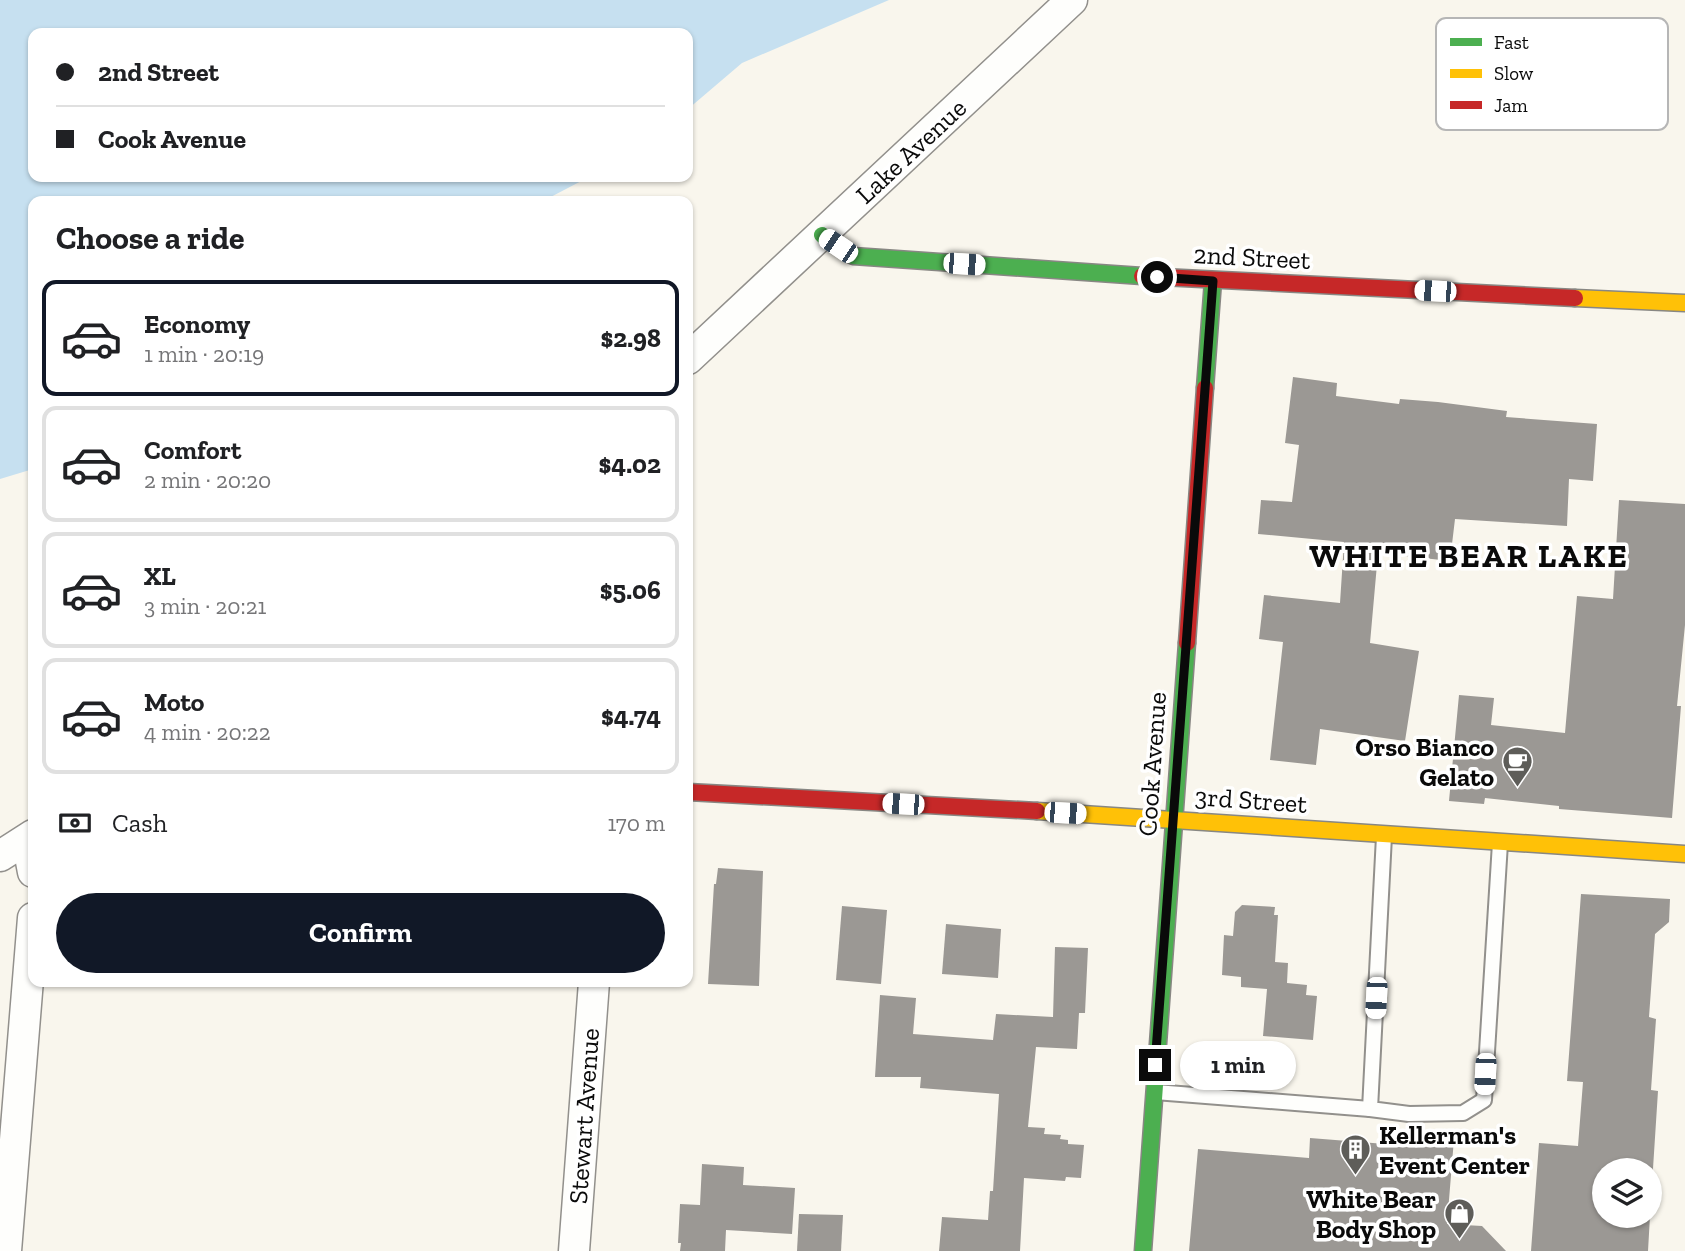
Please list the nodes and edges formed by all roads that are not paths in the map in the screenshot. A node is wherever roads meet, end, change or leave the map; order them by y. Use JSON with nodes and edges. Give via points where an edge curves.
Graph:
{"nodes":[{"id":1,"x":1072,"y":0,"type":"edge"},
{"id":2,"x":822,"y":235,"type":"junction"},
{"id":3,"x":1213,"y":281,"type":"junction"},
{"id":4,"x":1685,"y":303,"type":"edge"},
{"id":5,"x":693,"y":354,"type":"edge"},
{"id":6,"x":693,"y":792,"type":"edge"},
{"id":7,"x":1172,"y":819,"type":"junction"},
{"id":8,"x":1384,"y":833,"type":"junction"},
{"id":9,"x":28,"y":838,"type":"edge"},
{"id":10,"x":1500,"y":841,"type":"junction"},
{"id":11,"x":1685,"y":854,"type":"edge"},
{"id":12,"x":0,"y":856,"type":"edge"},
{"id":13,"x":28,"y":980,"type":"edge"},
{"id":14,"x":594,"y":987,"type":"edge"},
{"id":15,"x":1153,"y":1092,"type":"junction"},
{"id":16,"x":1370,"y":1109,"type":"junction"},
{"id":17,"x":6,"y":1251,"type":"edge"},
{"id":18,"x":574,"y":1251,"type":"edge"},
{"id":19,"x":1143,"y":1251,"type":"edge"}],
"edges":[{"from":1,"to":2,"type":"street","name":"Lake Avenue"},
{"from":2,"to":3,"type":"street","name":"2nd Street","via":[[853,256]]},
{"from":2,"to":5,"type":"street","name":"Lake Avenue"},
{"from":3,"to":4,"type":"street","name":"2nd Street"},
{"from":3,"to":7,"type":"street","name":"Cook Avenue"},
{"from":6,"to":7,"type":"street","name":"3rd Street"},
{"from":7,"to":8,"type":"street","name":"3rd Street"},
{"from":7,"to":15,"type":"street","name":"Cook Avenue"},
{"from":8,"to":10,"type":"street","name":"3rd Street"},
{"from":8,"to":16,"type":"lane"},
{"from":9,"to":12,"type":"street"},
{"from":10,"to":11,"type":"street","name":"3rd Street"},
{"from":10,"to":16,"type":"lane","via":[[1484,1100],[1463,1113]]},
{"from":13,"to":17,"type":"street"},
{"from":14,"to":18,"type":"street","name":"Stewart Avenue"},
{"from":15,"to":16,"type":"lane"},
{"from":15,"to":19,"type":"street","name":"Cook Avenue"}]}
